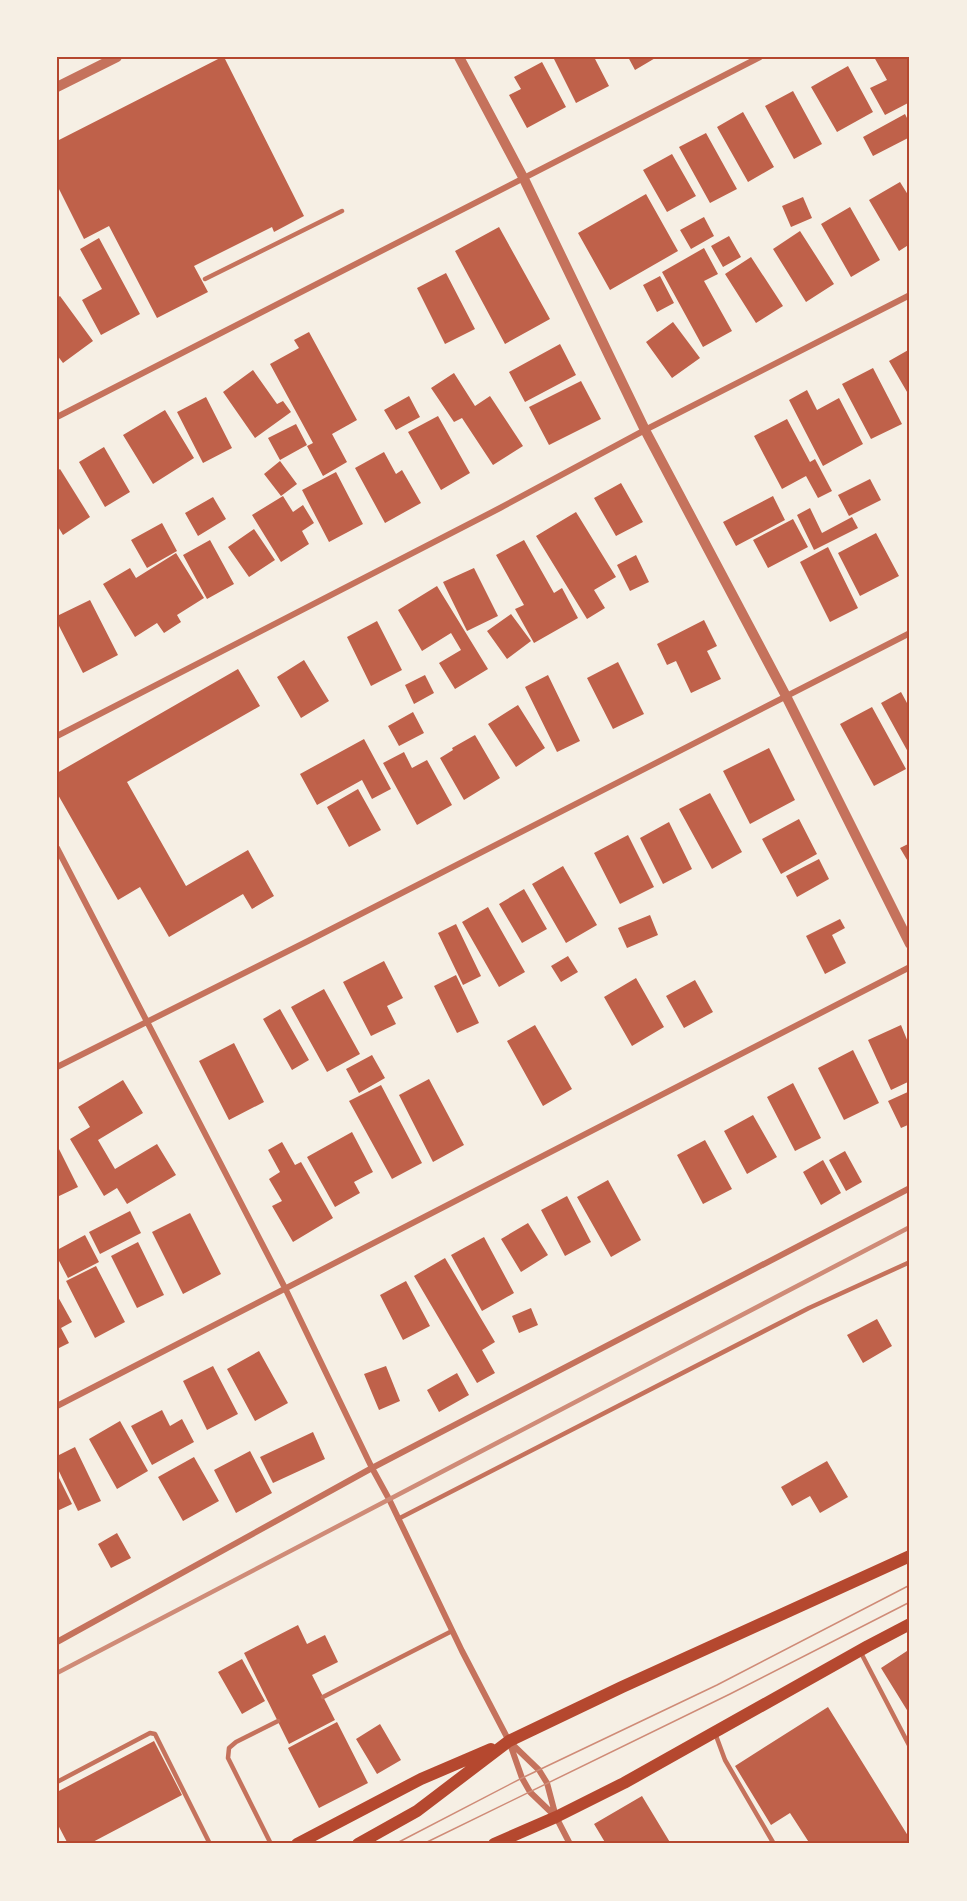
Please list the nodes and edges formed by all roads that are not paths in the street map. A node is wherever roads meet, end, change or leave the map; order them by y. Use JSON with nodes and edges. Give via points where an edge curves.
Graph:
{"nodes":[{"id":1,"x":117,"y":57,"type":"edge"},
{"id":2,"x":459,"y":57,"type":"edge"},
{"id":3,"x":760,"y":57,"type":"edge"},
{"id":4,"x":57,"y":87,"type":"edge"},
{"id":5,"x":524,"y":179,"type":"junction"},
{"id":6,"x":342,"y":211,"type":"dead end"},
{"id":7,"x":205,"y":279,"type":"dead end"},
{"id":8,"x":910,"y":295,"type":"edge"},
{"id":9,"x":57,"y":417,"type":"edge"},
{"id":10,"x":645,"y":430,"type":"junction"},
{"id":11,"x":910,"y":633,"type":"edge"},
{"id":12,"x":786,"y":696,"type":"junction"},
{"id":13,"x":57,"y":736,"type":"edge"},
{"id":14,"x":57,"y":848,"type":"edge"},
{"id":15,"x":910,"y":944,"type":"edge"},
{"id":16,"x":910,"y":967,"type":"edge"},
{"id":17,"x":149,"y":1022,"type":"junction"},
{"id":18,"x":57,"y":1067,"type":"edge"},
{"id":19,"x":910,"y":1188,"type":"edge"},
{"id":20,"x":910,"y":1262,"type":"edge"},
{"id":21,"x":285,"y":1288,"type":"junction"},
{"id":22,"x":57,"y":1407,"type":"edge"},
{"id":23,"x":372,"y":1468,"type":"junction"},
{"id":24,"x":398,"y":1519,"type":"junction"},
{"id":25,"x":910,"y":1556,"type":"edge"},
{"id":26,"x":910,"y":1624,"type":"edge"},
{"id":27,"x":452,"y":1631,"type":"junction"},
{"id":28,"x":57,"y":1642,"type":"edge"},
{"id":29,"x":860,"y":1651,"type":"junction"},
{"id":30,"x":323,"y":1697,"type":"dead end"},
{"id":31,"x":278,"y":1721,"type":"dead end"},
{"id":32,"x":715,"y":1731,"type":"junction"},
{"id":33,"x":509,"y":1741,"type":"junction"},
{"id":34,"x":910,"y":1747,"type":"edge"},
{"id":35,"x":57,"y":1782,"type":"edge"},
{"id":36,"x":556,"y":1817,"type":"junction"},
{"id":37,"x":210,"y":1844,"type":"edge"},
{"id":38,"x":271,"y":1844,"type":"edge"},
{"id":39,"x":297,"y":1844,"type":"edge"},
{"id":40,"x":358,"y":1844,"type":"edge"},
{"id":41,"x":494,"y":1844,"type":"edge"},
{"id":42,"x":570,"y":1844,"type":"edge"},
{"id":43,"x":774,"y":1844,"type":"edge"}],
"edges":[{"from":1,"to":4,"type":"street"},
{"from":2,"to":5,"type":"street"},
{"from":3,"to":5,"type":"street"},
{"from":5,"to":9,"type":"street"},
{"from":5,"to":10,"type":"street"},
{"from":6,"to":7,"type":"lane"},
{"from":8,"to":10,"type":"street"},
{"from":10,"to":12,"type":"street"},
{"from":10,"to":13,"type":"street"},
{"from":11,"to":12,"type":"street"},
{"from":12,"to":15,"type":"street"},
{"from":12,"to":17,"type":"street"},
{"from":14,"to":17,"type":"street"},
{"from":16,"to":21,"type":"street"},
{"from":17,"to":18,"type":"street"},
{"from":17,"to":21,"type":"street"},
{"from":19,"to":23,"type":"street"},
{"from":20,"to":24,"type":"lane","via":[[809,1308]]},
{"from":21,"to":22,"type":"street"},
{"from":21,"to":23,"type":"street"},
{"from":23,"to":24,"type":"street"},
{"from":23,"to":28,"type":"street"},
{"from":24,"to":27,"type":"street"},
{"from":25,"to":33,"type":"main road"},
{"from":26,"to":29,"type":"main road"},
{"from":27,"to":30,"type":"lane"},
{"from":27,"to":33,"type":"street"},
{"from":29,"to":32,"type":"main road"},
{"from":29,"to":34,"type":"lane"},
{"from":31,"to":38,"type":"lane","via":[[236,1742],[229,1748],[228,1758]]},
{"from":32,"to":36,"type":"main road"},
{"from":32,"to":43,"type":"lane","via":[[725,1760]]},
{"from":33,"to":36,"type":"street","via":[[530,1792]]},
{"from":33,"to":36,"type":"street","via":[[539,1770],[547,1783]]},
{"from":33,"to":39,"type":"main road","via":[[421,1779]]},
{"from":33,"to":40,"type":"main road","via":[[417,1811]]},
{"from":35,"to":37,"type":"lane","via":[[150,1733],[155,1734]]},
{"from":36,"to":41,"type":"main road"},
{"from":36,"to":42,"type":"street"}]}
